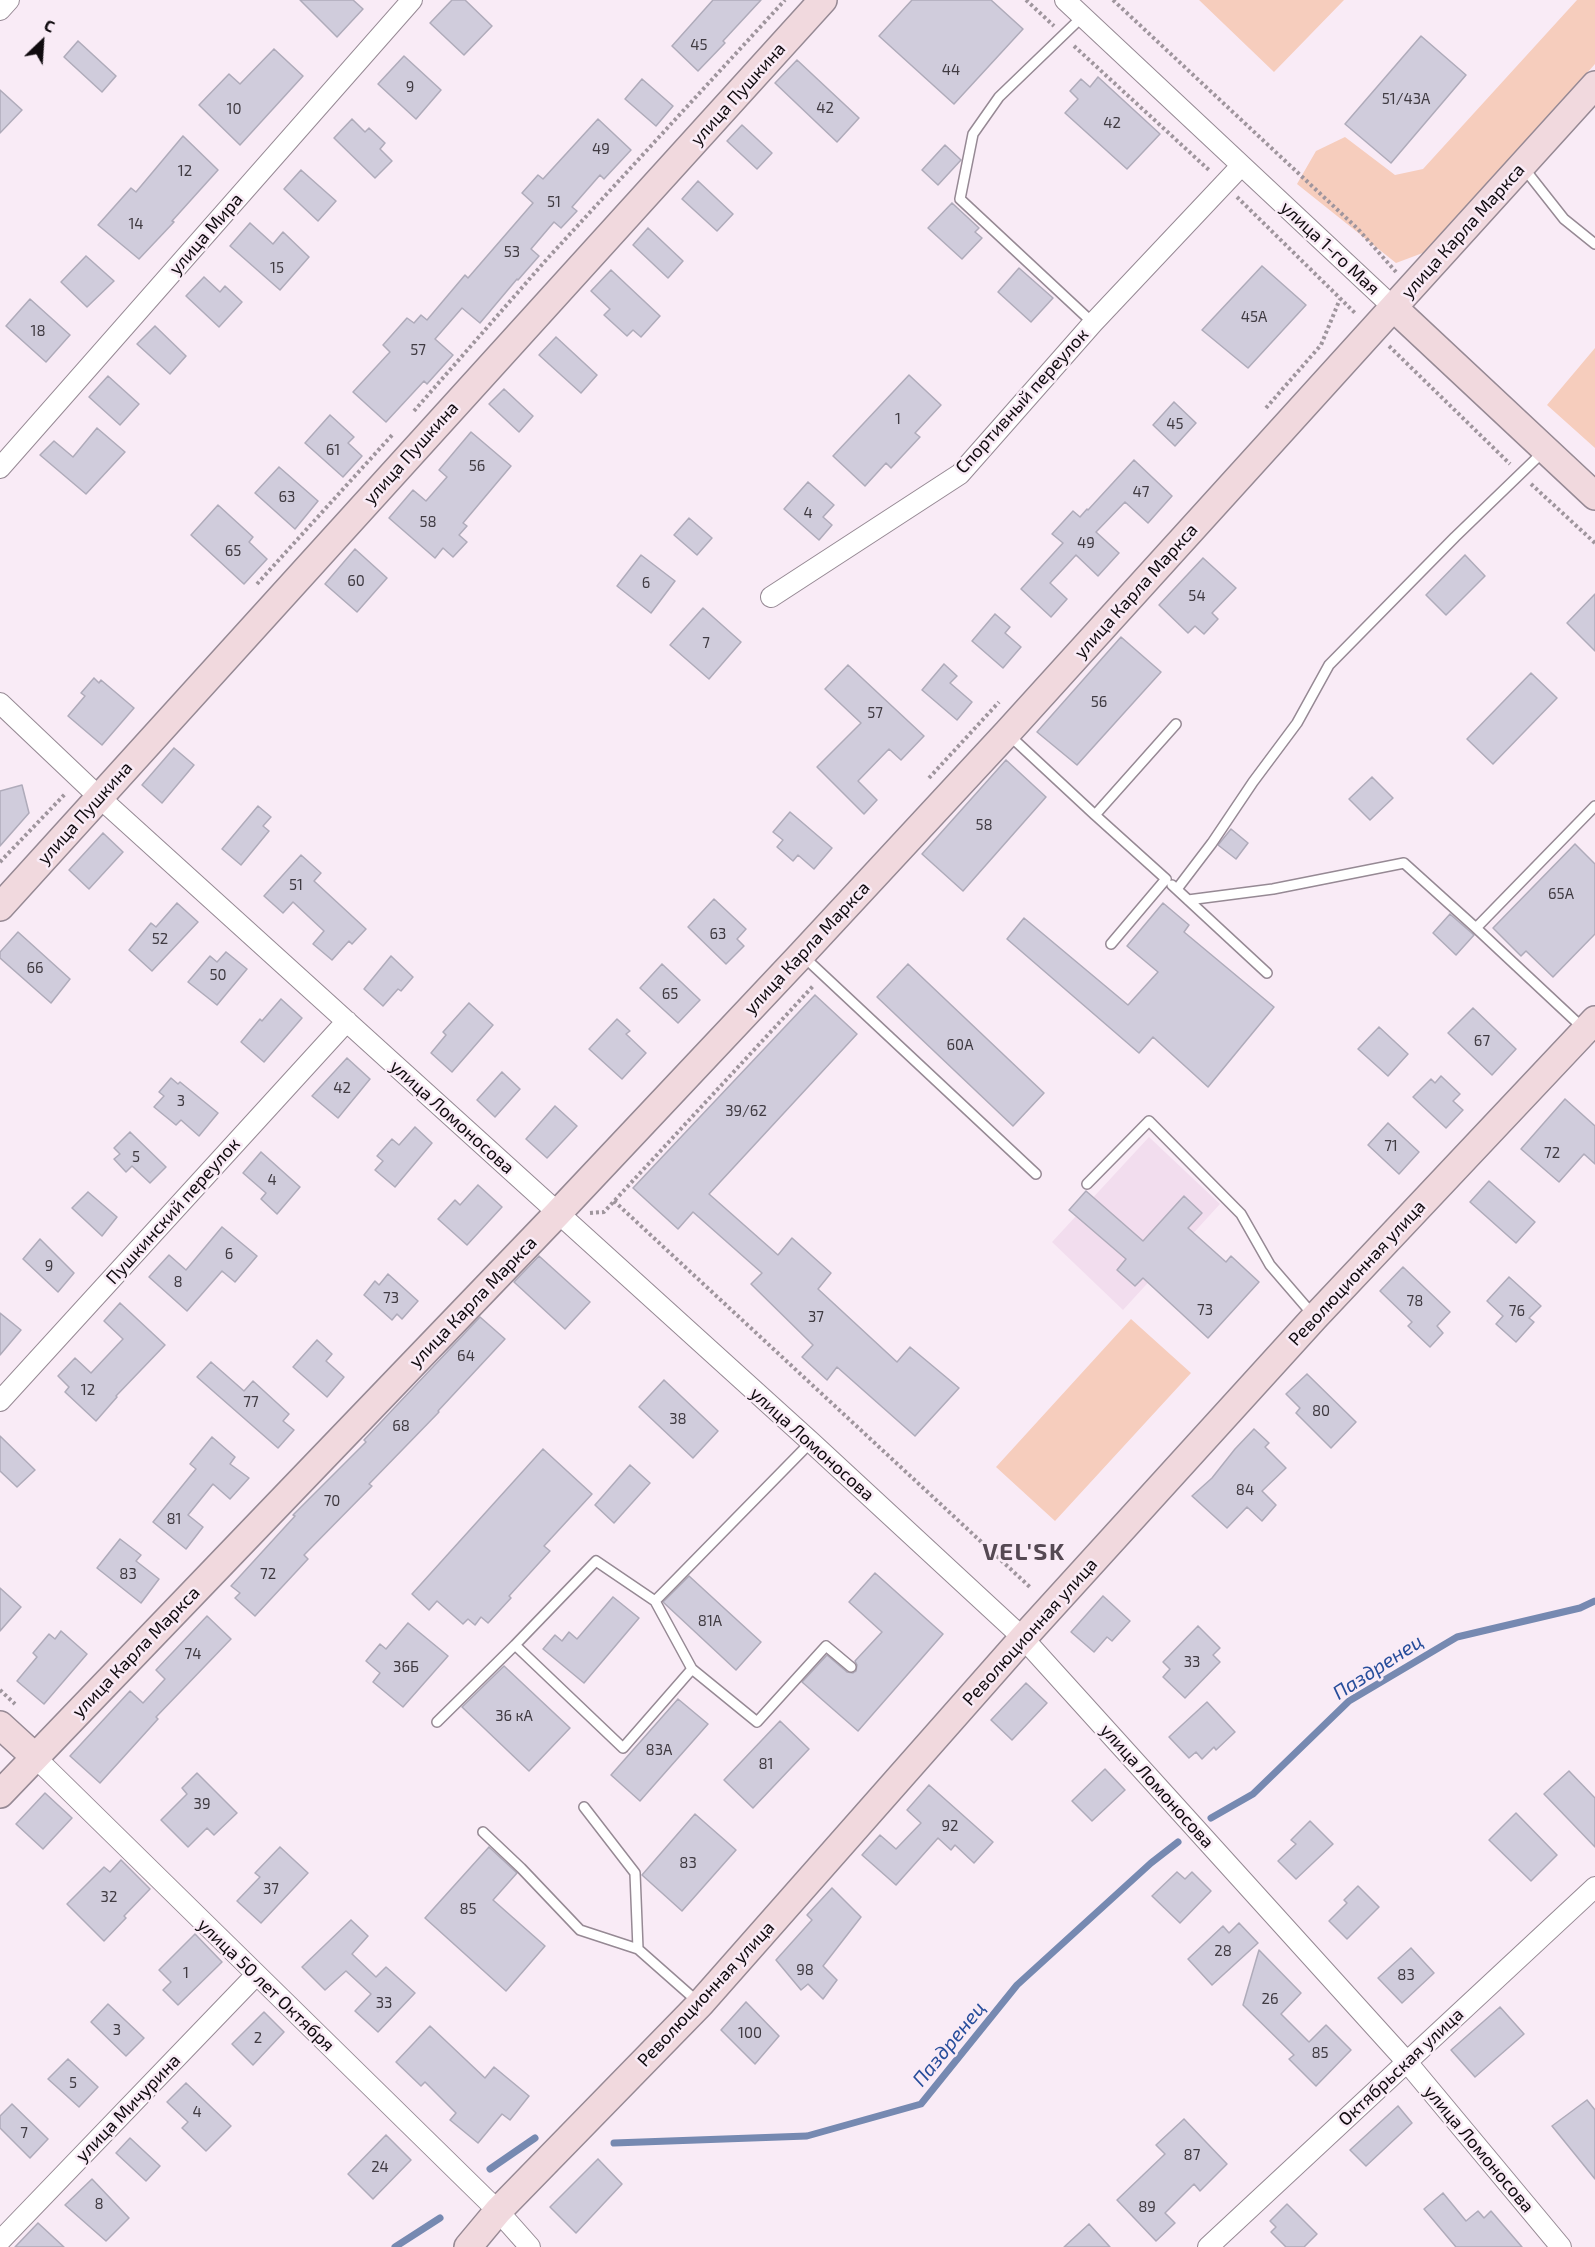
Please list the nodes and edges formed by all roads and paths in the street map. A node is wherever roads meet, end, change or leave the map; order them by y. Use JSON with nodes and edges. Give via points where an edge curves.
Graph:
{"nodes":[{"id":1,"x":9,"y":0,"type":"edge"},
{"id":2,"x":412,"y":0,"type":"edge"},
{"id":3,"x":785,"y":0,"type":"edge"},
{"id":4,"x":823,"y":0,"type":"edge"},
{"id":5,"x":1026,"y":0,"type":"edge"},
{"id":6,"x":1065,"y":0,"type":"edge"},
{"id":7,"x":1113,"y":0,"type":"edge"},
{"id":8,"x":0,"y":10,"type":"edge"},
{"id":9,"x":1083,"y":16,"type":"junction"},
{"id":10,"x":1062,"y":34,"type":"junction"},
{"id":11,"x":1595,"y":85,"type":"edge"},
{"id":12,"x":1241,"y":166,"type":"junction"},
{"id":13,"x":1522,"y":166,"type":"junction"},
{"id":14,"x":1224,"y":185,"type":"junction"},
{"id":15,"x":1595,"y":244,"type":"edge"},
{"id":16,"x":1403,"y":298,"type":"junction"},
{"id":17,"x":1340,"y":299,"type":"junction"},
{"id":18,"x":1093,"y":323,"type":"junction"},
{"id":19,"x":1374,"y":330,"type":"junction"},
{"id":20,"x":1258,"y":417,"type":"dead end"},
{"id":21,"x":406,"y":420,"type":"dead end"},
{"id":22,"x":398,"y":428,"type":"dead end"},
{"id":23,"x":1546,"y":450,"type":"junction"},
{"id":24,"x":0,"y":468,"type":"edge"},
{"id":25,"x":1521,"y":475,"type":"junction"},
{"id":26,"x":1595,"y":496,"type":"edge"},
{"id":27,"x":1595,"y":543,"type":"edge"},
{"id":28,"x":257,"y":584,"type":"dead end"},
{"id":29,"x":771,"y":597,"type":"dead end"},
{"id":30,"x":1004,"y":697,"type":"dead end"},
{"id":31,"x":0,"y":703,"type":"edge"},
{"id":32,"x":1176,"y":724,"type":"dead end"},
{"id":33,"x":1007,"y":733,"type":"junction"},
{"id":34,"x":80,"y":778,"type":"junction"},
{"id":35,"x":923,"y":785,"type":"dead end"},
{"id":36,"x":99,"y":797,"type":"junction"},
{"id":37,"x":1595,"y":806,"type":"edge"},
{"id":38,"x":1095,"y":815,"type":"junction"},
{"id":39,"x":0,"y":862,"type":"edge"},
{"id":40,"x":1166,"y":879,"type":"junction"},
{"id":41,"x":1177,"y":889,"type":"junction"},
{"id":42,"x":1188,"y":900,"type":"junction"},
{"id":43,"x":0,"y":907,"type":"edge"},
{"id":44,"x":1476,"y":928,"type":"junction"},
{"id":45,"x":1111,"y":944,"type":"dead end"},
{"id":46,"x":801,"y":955,"type":"junction"},
{"id":47,"x":1267,"y":973,"type":"dead end"},
{"id":48,"x":347,"y":1021,"type":"junction"},
{"id":49,"x":1590,"y":1025,"type":"edge"},
{"id":50,"x":1036,"y":1174,"type":"dead end"},
{"id":51,"x":1087,"y":1184,"type":"dead end"},
{"id":52,"x":614,"y":1201,"type":"dead end"},
{"id":53,"x":558,"y":1213,"type":"junction"},
{"id":54,"x":1315,"y":1317,"type":"junction"},
{"id":55,"x":0,"y":1401,"type":"edge"},
{"id":56,"x":811,"y":1442,"type":"junction"},
{"id":57,"x":1031,"y":1588,"type":"dead end"},
{"id":58,"x":655,"y":1601,"type":"junction"},
{"id":59,"x":1023,"y":1638,"type":"junction"},
{"id":60,"x":515,"y":1645,"type":"junction"},
{"id":61,"x":851,"y":1667,"type":"dead end"},
{"id":62,"x":692,"y":1669,"type":"junction"},
{"id":63,"x":436,"y":1722,"type":"dead end"},
{"id":64,"x":0,"y":1725,"type":"edge"},
{"id":65,"x":35,"y":1757,"type":"junction"},
{"id":66,"x":0,"y":1794,"type":"edge"},
{"id":67,"x":584,"y":1807,"type":"dead end"},
{"id":68,"x":483,"y":1832,"type":"dead end"},
{"id":69,"x":1595,"y":1887,"type":"edge"},
{"id":70,"x":638,"y":1949,"type":"junction"},
{"id":71,"x":255,"y":1975,"type":"junction"},
{"id":72,"x":700,"y":2004,"type":"junction"},
{"id":73,"x":1406,"y":2061,"type":"junction"},
{"id":74,"x":498,"y":2211,"type":"junction"},
{"id":75,"x":0,"y":2241,"type":"edge"},
{"id":76,"x":468,"y":2247,"type":"edge"},
{"id":77,"x":530,"y":2247,"type":"edge"},
{"id":78,"x":1208,"y":2247,"type":"edge"},
{"id":79,"x":1561,"y":2247,"type":"edge"}],
"edges":[{"from":1,"to":8,"type":"street"},
{"from":2,"to":24,"type":"street","name":"улица Мира"},
{"from":3,"to":21,"type":"path"},
{"from":4,"to":36,"type":"main road","name":"улица Пушкина"},
{"from":5,"to":10,"type":"path"},
{"from":6,"to":9,"type":"street","name":"улица 1-го Мая"},
{"from":7,"to":16,"type":"path","via":[[1358,229]]},
{"from":9,"to":10,"type":"lane"},
{"from":9,"to":12,"type":"street","name":"улица 1-го Мая"},
{"from":10,"to":14,"type":"path"},
{"from":10,"to":18,"type":"lane","via":[[999,97],[973,134],[960,199]]},
{"from":11,"to":13,"type":"main road","name":"улица Карла Маркса"},
{"from":12,"to":14,"type":"street","name":"Спортивный переулок"},
{"from":12,"to":16,"type":"street","name":"улица 1-го Мая"},
{"from":13,"to":15,"type":"lane","via":[[1564,219]]},
{"from":13,"to":16,"type":"main road","name":"улица Карла Маркса"},
{"from":14,"to":17,"type":"path"},
{"from":14,"to":18,"type":"street","name":"Спортивный переулок"},
{"from":16,"to":19,"type":"main road","name":"улица Карла Маркса"},
{"from":16,"to":23,"type":"main road","name":"улица 1-го Мая"},
{"from":17,"to":19,"type":"path"},
{"from":17,"to":20,"type":"path","via":[[1322,345]]},
{"from":18,"to":29,"type":"street","name":"Спортивный переулок","via":[[960,474]]},
{"from":19,"to":25,"type":"path"},
{"from":19,"to":33,"type":"main road","name":"улица Карла Маркса"},
{"from":22,"to":28,"type":"path"},
{"from":23,"to":25,"type":"lane"},
{"from":23,"to":26,"type":"main road","name":"улица 1-го Мая"},
{"from":25,"to":27,"type":"path"},
{"from":25,"to":41,"type":"lane","via":[[1329,665],[1297,723]]},
{"from":30,"to":35,"type":"path"},
{"from":31,"to":34,"type":"street","name":"улица Ломоносова"},
{"from":32,"to":38,"type":"lane"},
{"from":33,"to":38,"type":"lane"},
{"from":33,"to":46,"type":"main road","name":"улица Карла Маркса"},
{"from":34,"to":36,"type":"street","name":"улица Ломоносова"},
{"from":34,"to":39,"type":"path"},
{"from":36,"to":43,"type":"main road","name":"улица Пушкина"},
{"from":36,"to":48,"type":"street","name":"улица Ломоносова"},
{"from":37,"to":44,"type":"lane"},
{"from":38,"to":40,"type":"lane"},
{"from":40,"to":41,"type":"lane"},
{"from":40,"to":45,"type":"lane"},
{"from":41,"to":42,"type":"lane"},
{"from":42,"to":44,"type":"lane","via":[[1273,889],[1404,862]]},
{"from":42,"to":47,"type":"lane"},
{"from":44,"to":49,"type":"lane"},
{"from":46,"to":50,"type":"lane"},
{"from":46,"to":53,"type":"main road","name":"улица Карла Маркса"},
{"from":48,"to":53,"type":"street","name":"улица Ломоносова"},
{"from":48,"to":55,"type":"street","name":"Пушкинский переулок"},
{"from":49,"to":54,"type":"main road","name":"Революционная улица"},
{"from":51,"to":54,"type":"lane","via":[[1149,1121],[1241,1214],[1270,1265]]},
{"from":52,"to":57,"type":"path"},
{"from":53,"to":56,"type":"street","name":"улица Ломоносова"},
{"from":53,"to":65,"type":"main road","name":"улица Карла Маркса"},
{"from":54,"to":59,"type":"main road","name":"Революционная улица"},
{"from":56,"to":58,"type":"lane"},
{"from":56,"to":59,"type":"street","name":"улица Ломоносова"},
{"from":58,"to":60,"type":"lane","via":[[596,1561]]},
{"from":58,"to":62,"type":"lane"},
{"from":59,"to":72,"type":"main road","name":"Революционная улица"},
{"from":59,"to":73,"type":"street","name":"улица Ломоносова"},
{"from":60,"to":62,"type":"lane","via":[[623,1748]]},
{"from":60,"to":63,"type":"lane"},
{"from":61,"to":62,"type":"lane","via":[[826,1646],[757,1722]]},
{"from":64,"to":65,"type":"main road","name":"улица 50 лет Октября"},
{"from":65,"to":66,"type":"main road","name":"улица Карла Маркса"},
{"from":65,"to":71,"type":"street","name":"улица 50 лет Октября"},
{"from":67,"to":70,"type":"lane","via":[[635,1873]]},
{"from":68,"to":70,"type":"lane","via":[[580,1930]]},
{"from":69,"to":73,"type":"street","name":"Октябрьская улица"},
{"from":70,"to":72,"type":"lane"},
{"from":71,"to":74,"type":"street","name":"улица 50 лет Октября"},
{"from":71,"to":75,"type":"street","name":"улица Мичурина"},
{"from":72,"to":74,"type":"main road","name":"Революционная улица"},
{"from":73,"to":78,"type":"street","name":"Октябрьская улица"},
{"from":73,"to":79,"type":"street","name":"улица Ломоносова"},
{"from":74,"to":76,"type":"main road","name":"Революционная улица"},
{"from":74,"to":77,"type":"street","name":"улица 50 лет Октября"}]}
